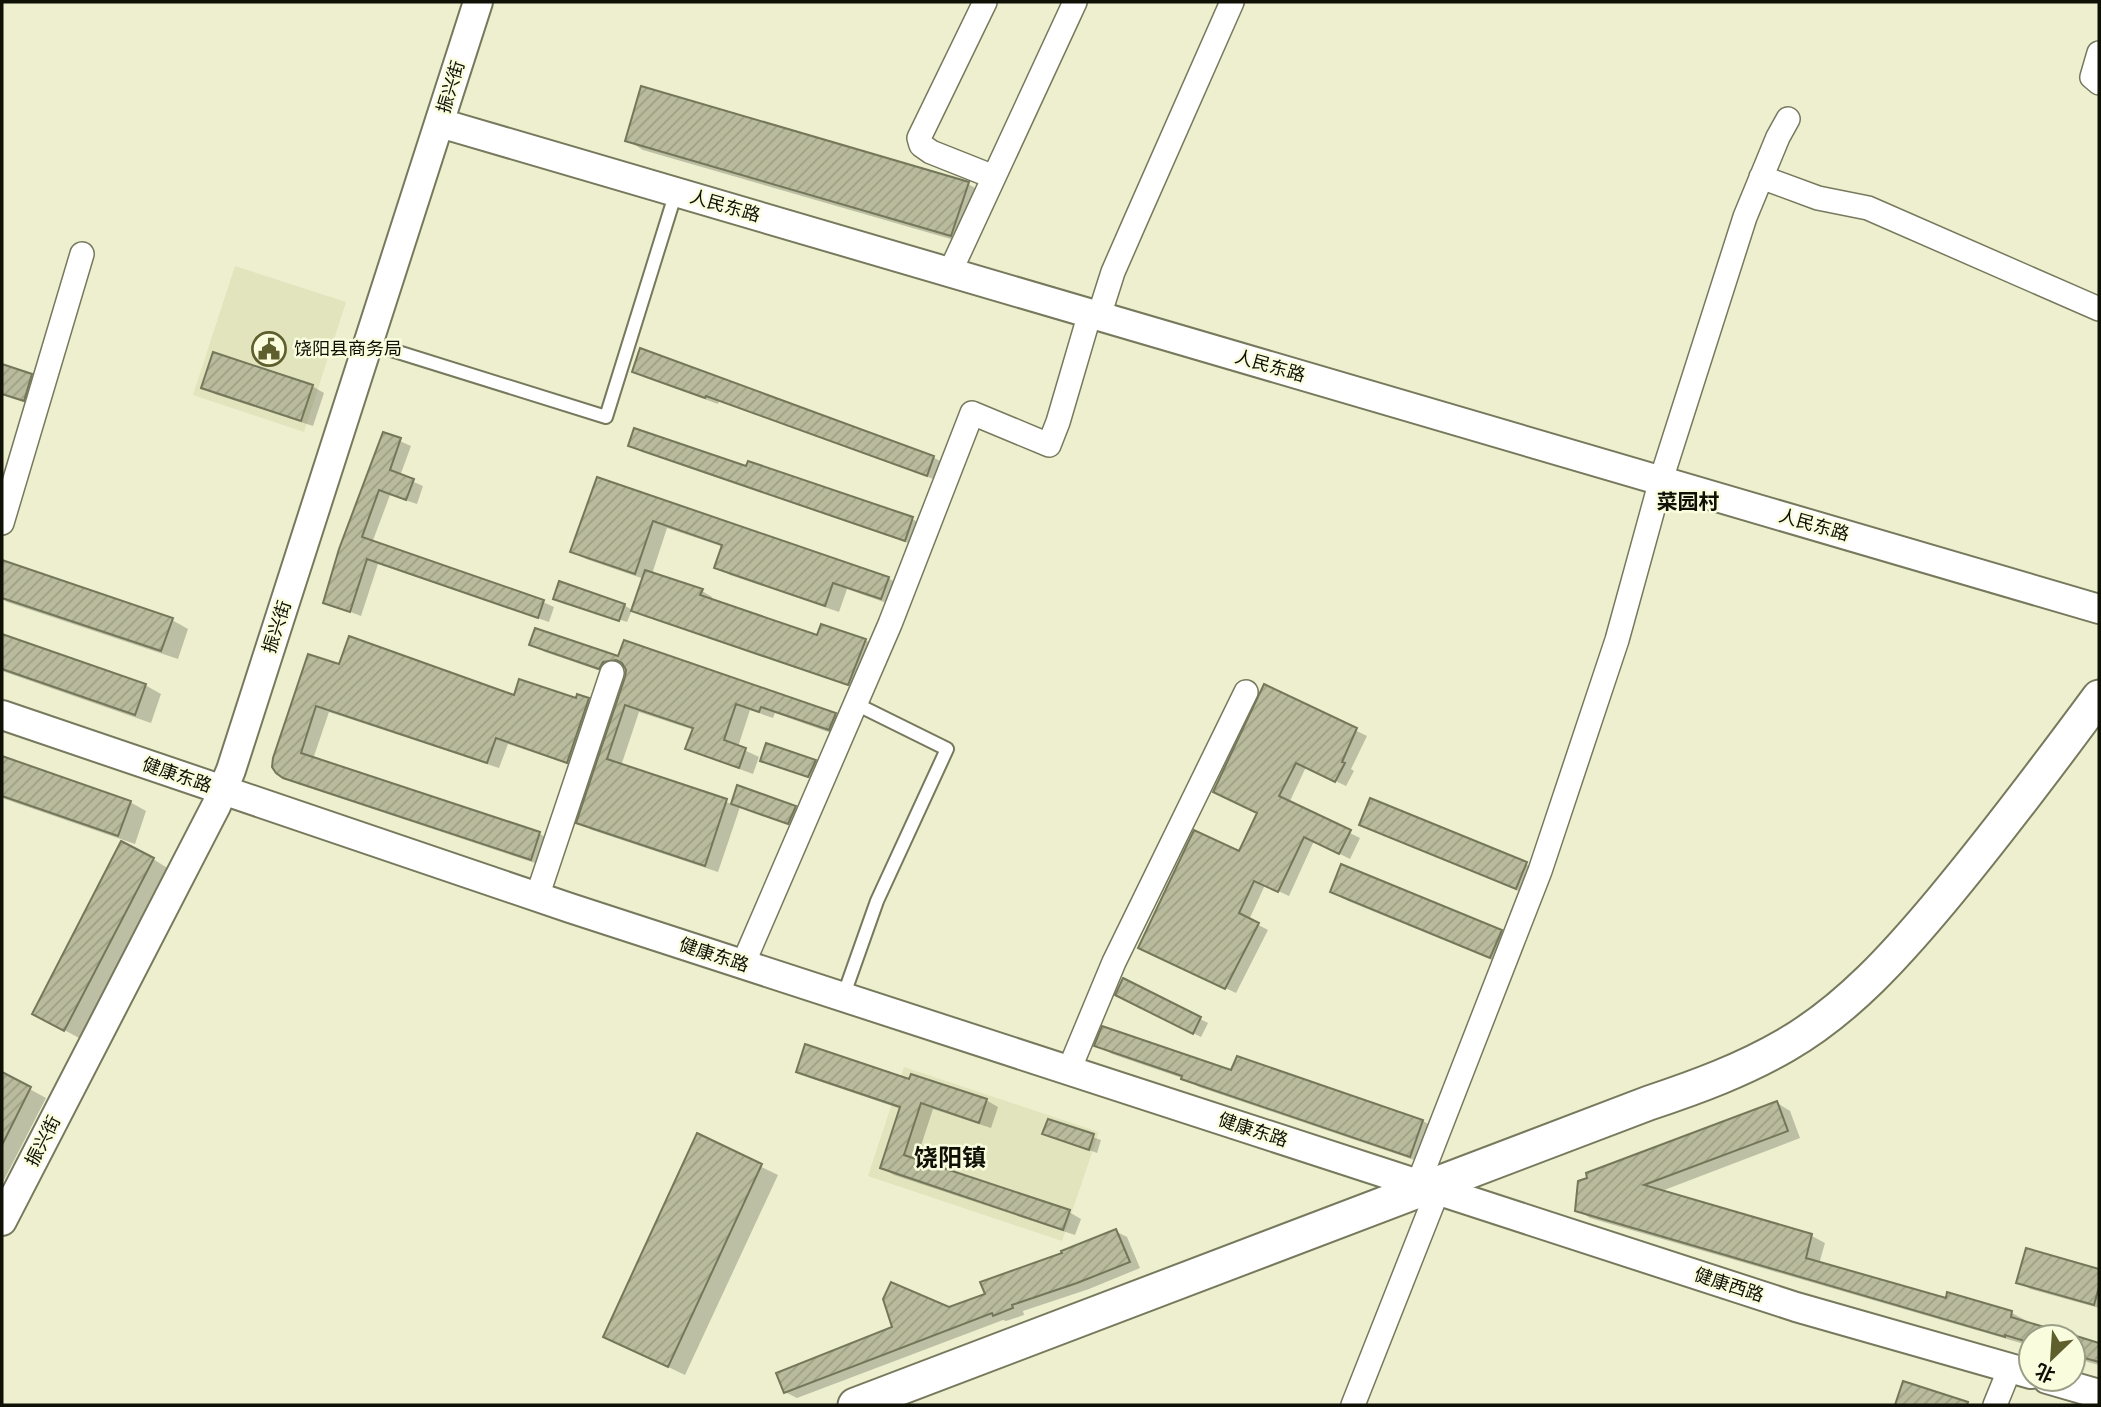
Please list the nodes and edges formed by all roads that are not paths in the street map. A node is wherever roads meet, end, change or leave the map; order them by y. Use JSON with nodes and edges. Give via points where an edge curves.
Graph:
{"nodes":[{"id":1,"x":478,"y":2,"type":"edge"},
{"id":2,"x":985,"y":2,"type":"edge"},
{"id":3,"x":1075,"y":2,"type":"edge"},
{"id":4,"x":1232,"y":2,"type":"edge"},
{"id":5,"x":2099,"y":53,"type":"edge"},
{"id":6,"x":2099,"y":83,"type":"edge"},
{"id":7,"x":1788,"y":119,"type":"dead end"},
{"id":8,"x":440,"y":123,"type":"junction"},
{"id":9,"x":994,"y":177,"type":"junction"},
{"id":10,"x":1761,"y":177,"type":"junction"},
{"id":11,"x":676,"y":192,"type":"junction"},
{"id":12,"x":82,"y":254,"type":"dead end"},
{"id":13,"x":950,"y":272,"type":"junction"},
{"id":14,"x":2099,"y":309,"type":"edge"},
{"id":15,"x":1095,"y":314,"type":"junction"},
{"id":16,"x":369,"y":343,"type":"junction"},
{"id":17,"x":1661,"y":480,"type":"junction"},
{"id":18,"x":2,"y":523,"type":"edge"},
{"id":19,"x":2099,"y":609,"type":"edge"},
{"id":20,"x":612,"y":673,"type":"dead end"},
{"id":21,"x":1246,"y":692,"type":"dead end"},
{"id":22,"x":2099,"y":697,"type":"edge"},
{"id":23,"x":856,"y":704,"type":"junction"},
{"id":24,"x":2,"y":715,"type":"edge"},
{"id":25,"x":223,"y":790,"type":"junction"},
{"id":26,"x":537,"y":897,"type":"junction"},
{"id":27,"x":743,"y":964,"type":"junction"},
{"id":28,"x":843,"y":997,"type":"junction"},
{"id":29,"x":1069,"y":1070,"type":"junction"},
{"id":30,"x":1428,"y":1187,"type":"junction"},
{"id":31,"x":2,"y":1221,"type":"edge"},
{"id":32,"x":2017,"y":1370,"type":"edge"},
{"id":33,"x":2017,"y":1375,"type":"edge"},
{"id":34,"x":855,"y":1405,"type":"edge"},
{"id":35,"x":1353,"y":1405,"type":"edge"},
{"id":36,"x":1995,"y":1405,"type":"edge"}],
"edges":[{"from":1,"to":8,"type":"street","name":"振兴街"},
{"from":2,"to":9,"type":"street","via":[[919,138],[931,152]]},
{"from":3,"to":9,"type":"street"},
{"from":4,"to":15,"type":"street"},
{"from":5,"to":6,"type":"street","via":[[2092,77]]},
{"from":7,"to":10,"type":"street"},
{"from":8,"to":11,"type":"street","name":"人民东路"},
{"from":8,"to":16,"type":"street","name":"振兴街"},
{"from":9,"to":13,"type":"street"},
{"from":10,"to":14,"type":"street","via":[[1818,198],[1868,208]]},
{"from":10,"to":17,"type":"street"},
{"from":11,"to":13,"type":"street","name":"人民东路"},
{"from":11,"to":16,"type":"lane","via":[[606,417]]},
{"from":12,"to":18,"type":"street"},
{"from":13,"to":15,"type":"street","name":"人民东路"},
{"from":15,"to":17,"type":"street","name":"人民东路"},
{"from":15,"to":23,"type":"street","via":[[1049,445],[972,413]]},
{"from":16,"to":25,"type":"street","name":"振兴街"},
{"from":17,"to":19,"type":"street","name":"人民东路"},
{"from":17,"to":30,"type":"street","via":[[1617,640],[1541,871]]},
{"from":20,"to":26,"type":"street"},
{"from":21,"to":29,"type":"street","via":[[1114,962]]},
{"from":22,"to":30,"type":"main road","via":[[1984,851],[1910,938],[1825,1017],[1788,1044],[1712,1082]]},
{"from":23,"to":27,"type":"street"},
{"from":23,"to":28,"type":"lane","via":[[947,749],[877,901]]},
{"from":24,"to":25,"type":"street","name":"健康东路"},
{"from":25,"to":26,"type":"street","name":"健康东路"},
{"from":25,"to":31,"type":"street","name":"振兴街"},
{"from":26,"to":27,"type":"street","name":"健康东路"},
{"from":27,"to":28,"type":"street","name":"健康东路"},
{"from":28,"to":29,"type":"street","name":"健康东路"},
{"from":29,"to":30,"type":"street","name":"健康东路"},
{"from":30,"to":32,"type":"street","name":"健康西路","via":[[1796,1307]]},
{"from":30,"to":34,"type":"main road"},
{"from":30,"to":35,"type":"street"},
{"from":33,"to":36,"type":"street"}]}
